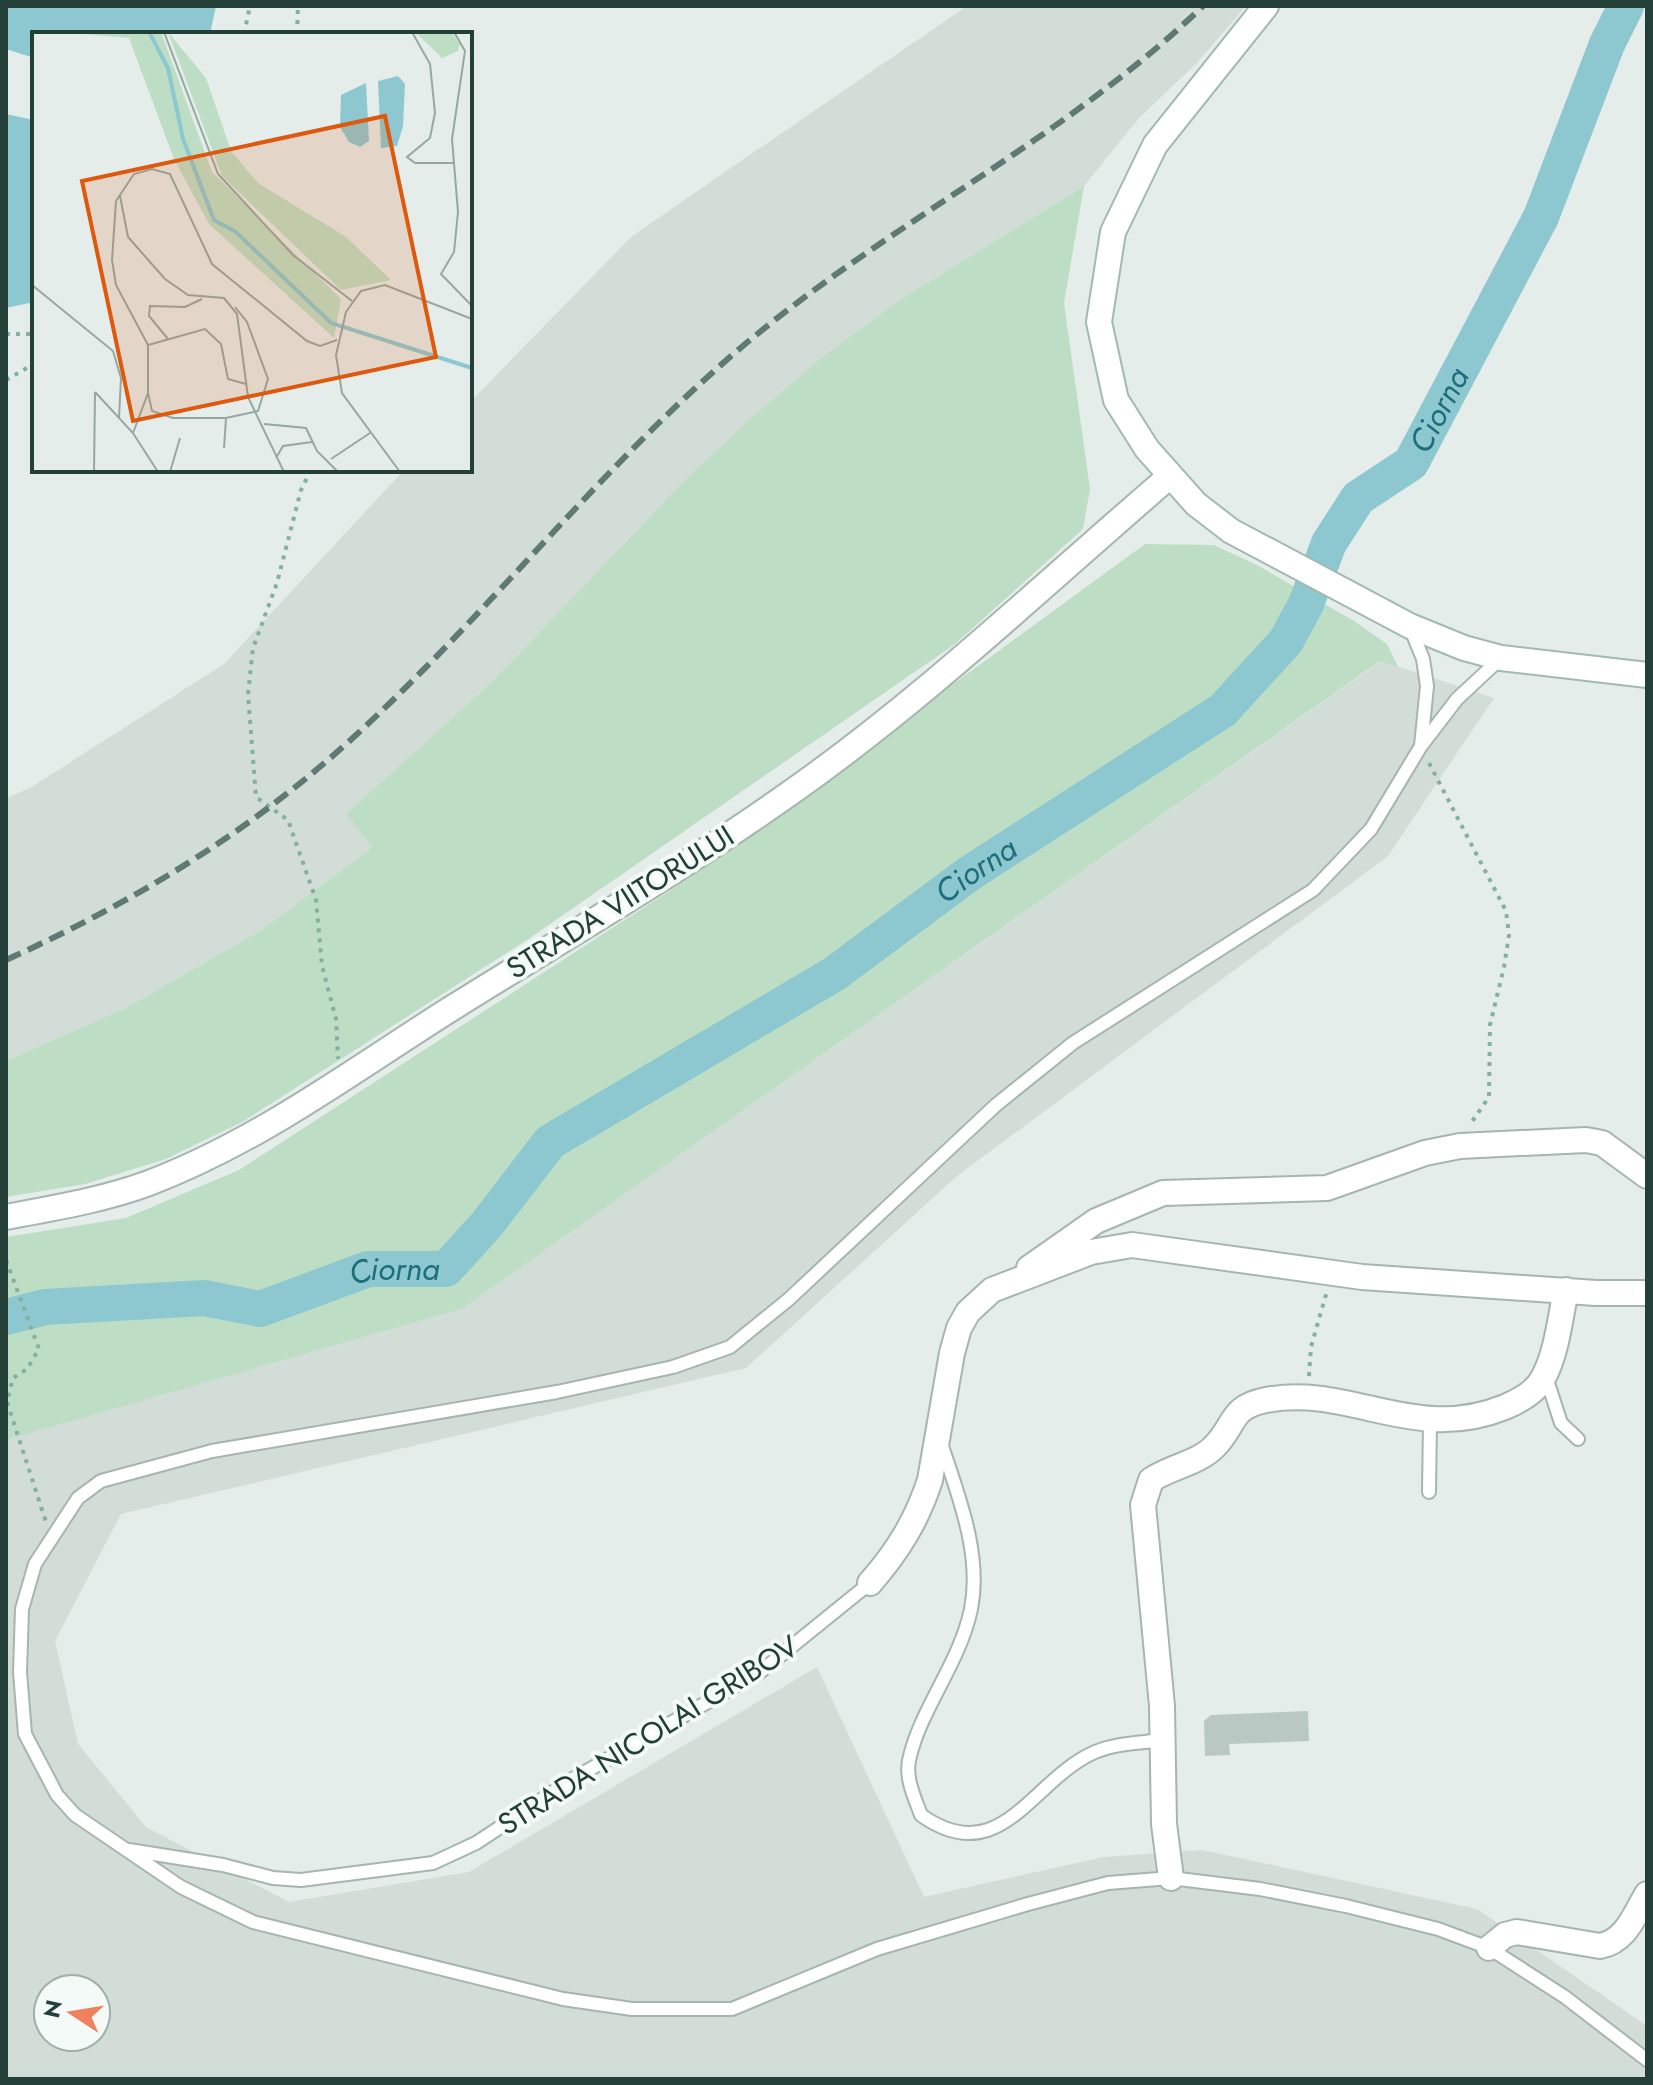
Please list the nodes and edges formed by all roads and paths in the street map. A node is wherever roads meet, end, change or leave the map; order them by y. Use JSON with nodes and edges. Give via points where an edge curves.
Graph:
{"nodes":[{"id":1,"x":250,"y":6,"type":"edge"},
{"id":2,"x":298,"y":6,"type":"edge"},
{"id":3,"x":1266,"y":6,"type":"edge"},
{"id":4,"x":244,"y":32,"type":"edge"},
{"id":5,"x":297,"y":32,"type":"edge"},
{"id":6,"x":6,"y":334,"type":"edge"},
{"id":7,"x":32,"y":334,"type":"edge"},
{"id":8,"x":32,"y":365,"type":"edge"},
{"id":9,"x":6,"y":380,"type":"edge"},
{"id":10,"x":310,"y":472,"type":"edge"},
{"id":11,"x":1170,"y":476,"type":"junction"},
{"id":12,"x":1410,"y":626,"type":"junction"},
{"id":13,"x":1501,"y":658,"type":"junction"},
{"id":14,"x":1647,"y":675,"type":"edge"},
{"id":15,"x":1421,"y":746,"type":"junction"},
{"id":16,"x":340,"y":1082,"type":"junction"},
{"id":17,"x":1470,"y":1146,"type":"junction"},
{"id":18,"x":1647,"y":1176,"type":"edge"},
{"id":19,"x":6,"y":1217,"type":"edge"},
{"id":20,"x":6,"y":1260,"type":"edge"},
{"id":21,"x":1331,"y":1273,"type":"junction"},
{"id":22,"x":1008,"y":1284,"type":"junction"},
{"id":23,"x":1566,"y":1290,"type":"junction"},
{"id":24,"x":1647,"y":1293,"type":"edge"},
{"id":25,"x":1545,"y":1374,"type":"junction"},
{"id":26,"x":1310,"y":1397,"type":"junction"},
{"id":27,"x":1430,"y":1421,"type":"junction"},
{"id":28,"x":939,"y":1436,"type":"junction"},
{"id":29,"x":1578,"y":1439,"type":"dead end"},
{"id":30,"x":1429,"y":1492,"type":"dead end"},
{"id":31,"x":50,"y":1536,"type":"junction"},
{"id":32,"x":870,"y":1583,"type":"joint"},
{"id":33,"x":1162,"y":1740,"type":"junction"},
{"id":34,"x":128,"y":1850,"type":"junction"},
{"id":35,"x":1171,"y":1878,"type":"junction"},
{"id":36,"x":1647,"y":1894,"type":"edge"},
{"id":37,"x":1489,"y":1948,"type":"junction"},
{"id":38,"x":1647,"y":2060,"type":"edge"}],
"edges":[{"from":1,"to":4,"type":"path"},
{"from":2,"to":5,"type":"path"},
{"from":3,"to":11,"type":"street","via":[[1155,145],[1113,232],[1099,322],[1116,400]]},
{"from":6,"to":7,"type":"path"},
{"from":8,"to":9,"type":"path"},
{"from":10,"to":16,"type":"path","via":[[253,648],[248,694],[256,797],[288,820],[316,900],[322,966],[336,1019]]},
{"from":11,"to":12,"type":"street","via":[[1231,531]]},
{"from":11,"to":16,"type":"street","name":"STRADA VIITORULUI","via":[[884,721],[784,798]]},
{"from":12,"to":13,"type":"street"},
{"from":12,"to":15,"type":"lane","via":[[1427,686]]},
{"from":13,"to":14,"type":"street"},
{"from":13,"to":15,"type":"lane","via":[[1457,699]]},
{"from":15,"to":17,"type":"path","via":[[1506,911],[1509,935],[1490,1025],[1489,1097],[1467,1129]]},
{"from":15,"to":31,"type":"lane","via":[[1371,829],[1313,890],[1073,1043],[996,1105],[789,1299],[730,1347],[673,1367],[557,1392],[212,1451],[136,1469],[101,1481],[78,1498]]},
{"from":16,"to":19,"type":"street","name":"STRADA VIITORULUI","via":[[235,1145],[148,1183]]},
{"from":17,"to":18,"type":"street","via":[[1586,1140],[1602,1143]]},
{"from":17,"to":22,"type":"street","via":[[1425,1153],[1327,1188],[1163,1193],[1096,1221]]},
{"from":20,"to":31,"type":"path","via":[[39,1349],[27,1369],[13,1378],[7,1402]]},
{"from":21,"to":22,"type":"street","name":"STRADA NICOLAI GRIBOV","via":[[1132,1245],[1111,1246]]},
{"from":21,"to":23,"type":"street","name":"STRADA NICOLAI GRIBOV"},
{"from":21,"to":26,"type":"path","via":[[1311,1347]]},
{"from":22,"to":28,"type":"street","name":"STRADA NICOLAI GRIBOV","via":[[979,1301],[959,1328]]},
{"from":23,"to":24,"type":"street","name":"STRADA NICOLAI GRIBOV"},
{"from":23,"to":25,"type":"street"},
{"from":25,"to":27,"type":"street","via":[[1537,1387],[1512,1404]]},
{"from":25,"to":29,"type":"lane","via":[[1561,1423]]},
{"from":26,"to":27,"type":"street"},
{"from":26,"to":33,"type":"street","via":[[1267,1400],[1236,1412],[1214,1448],[1161,1473],[1145,1491]]},
{"from":27,"to":30,"type":"lane"},
{"from":28,"to":32,"type":"street","name":"STRADA NICOLAI GRIBOV","via":[[922,1504],[903,1544]]},
{"from":28,"to":33,"type":"lane","via":[[960,1503],[974,1582],[962,1640],[909,1757],[909,1783],[921,1815],[955,1833],[984,1832],[1010,1819],[1093,1753]]},
{"from":31,"to":34,"type":"lane","via":[[22,1609],[25,1734],[57,1795],[75,1815]]},
{"from":32,"to":34,"type":"lane","name":"STRADA NICOLAI GRIBOV","via":[[760,1672],[573,1779],[476,1843],[433,1863],[301,1880]]},
{"from":33,"to":35,"type":"street"},
{"from":34,"to":35,"type":"lane","via":[[181,1887],[253,1922],[563,1999],[632,2009],[732,2009],[877,1949],[1108,1883]]},
{"from":35,"to":37,"type":"lane","via":[[1346,1906]]},
{"from":36,"to":37,"type":"street","via":[[1613,1943],[1600,1946],[1517,1932]]},
{"from":37,"to":38,"type":"lane"}]}
